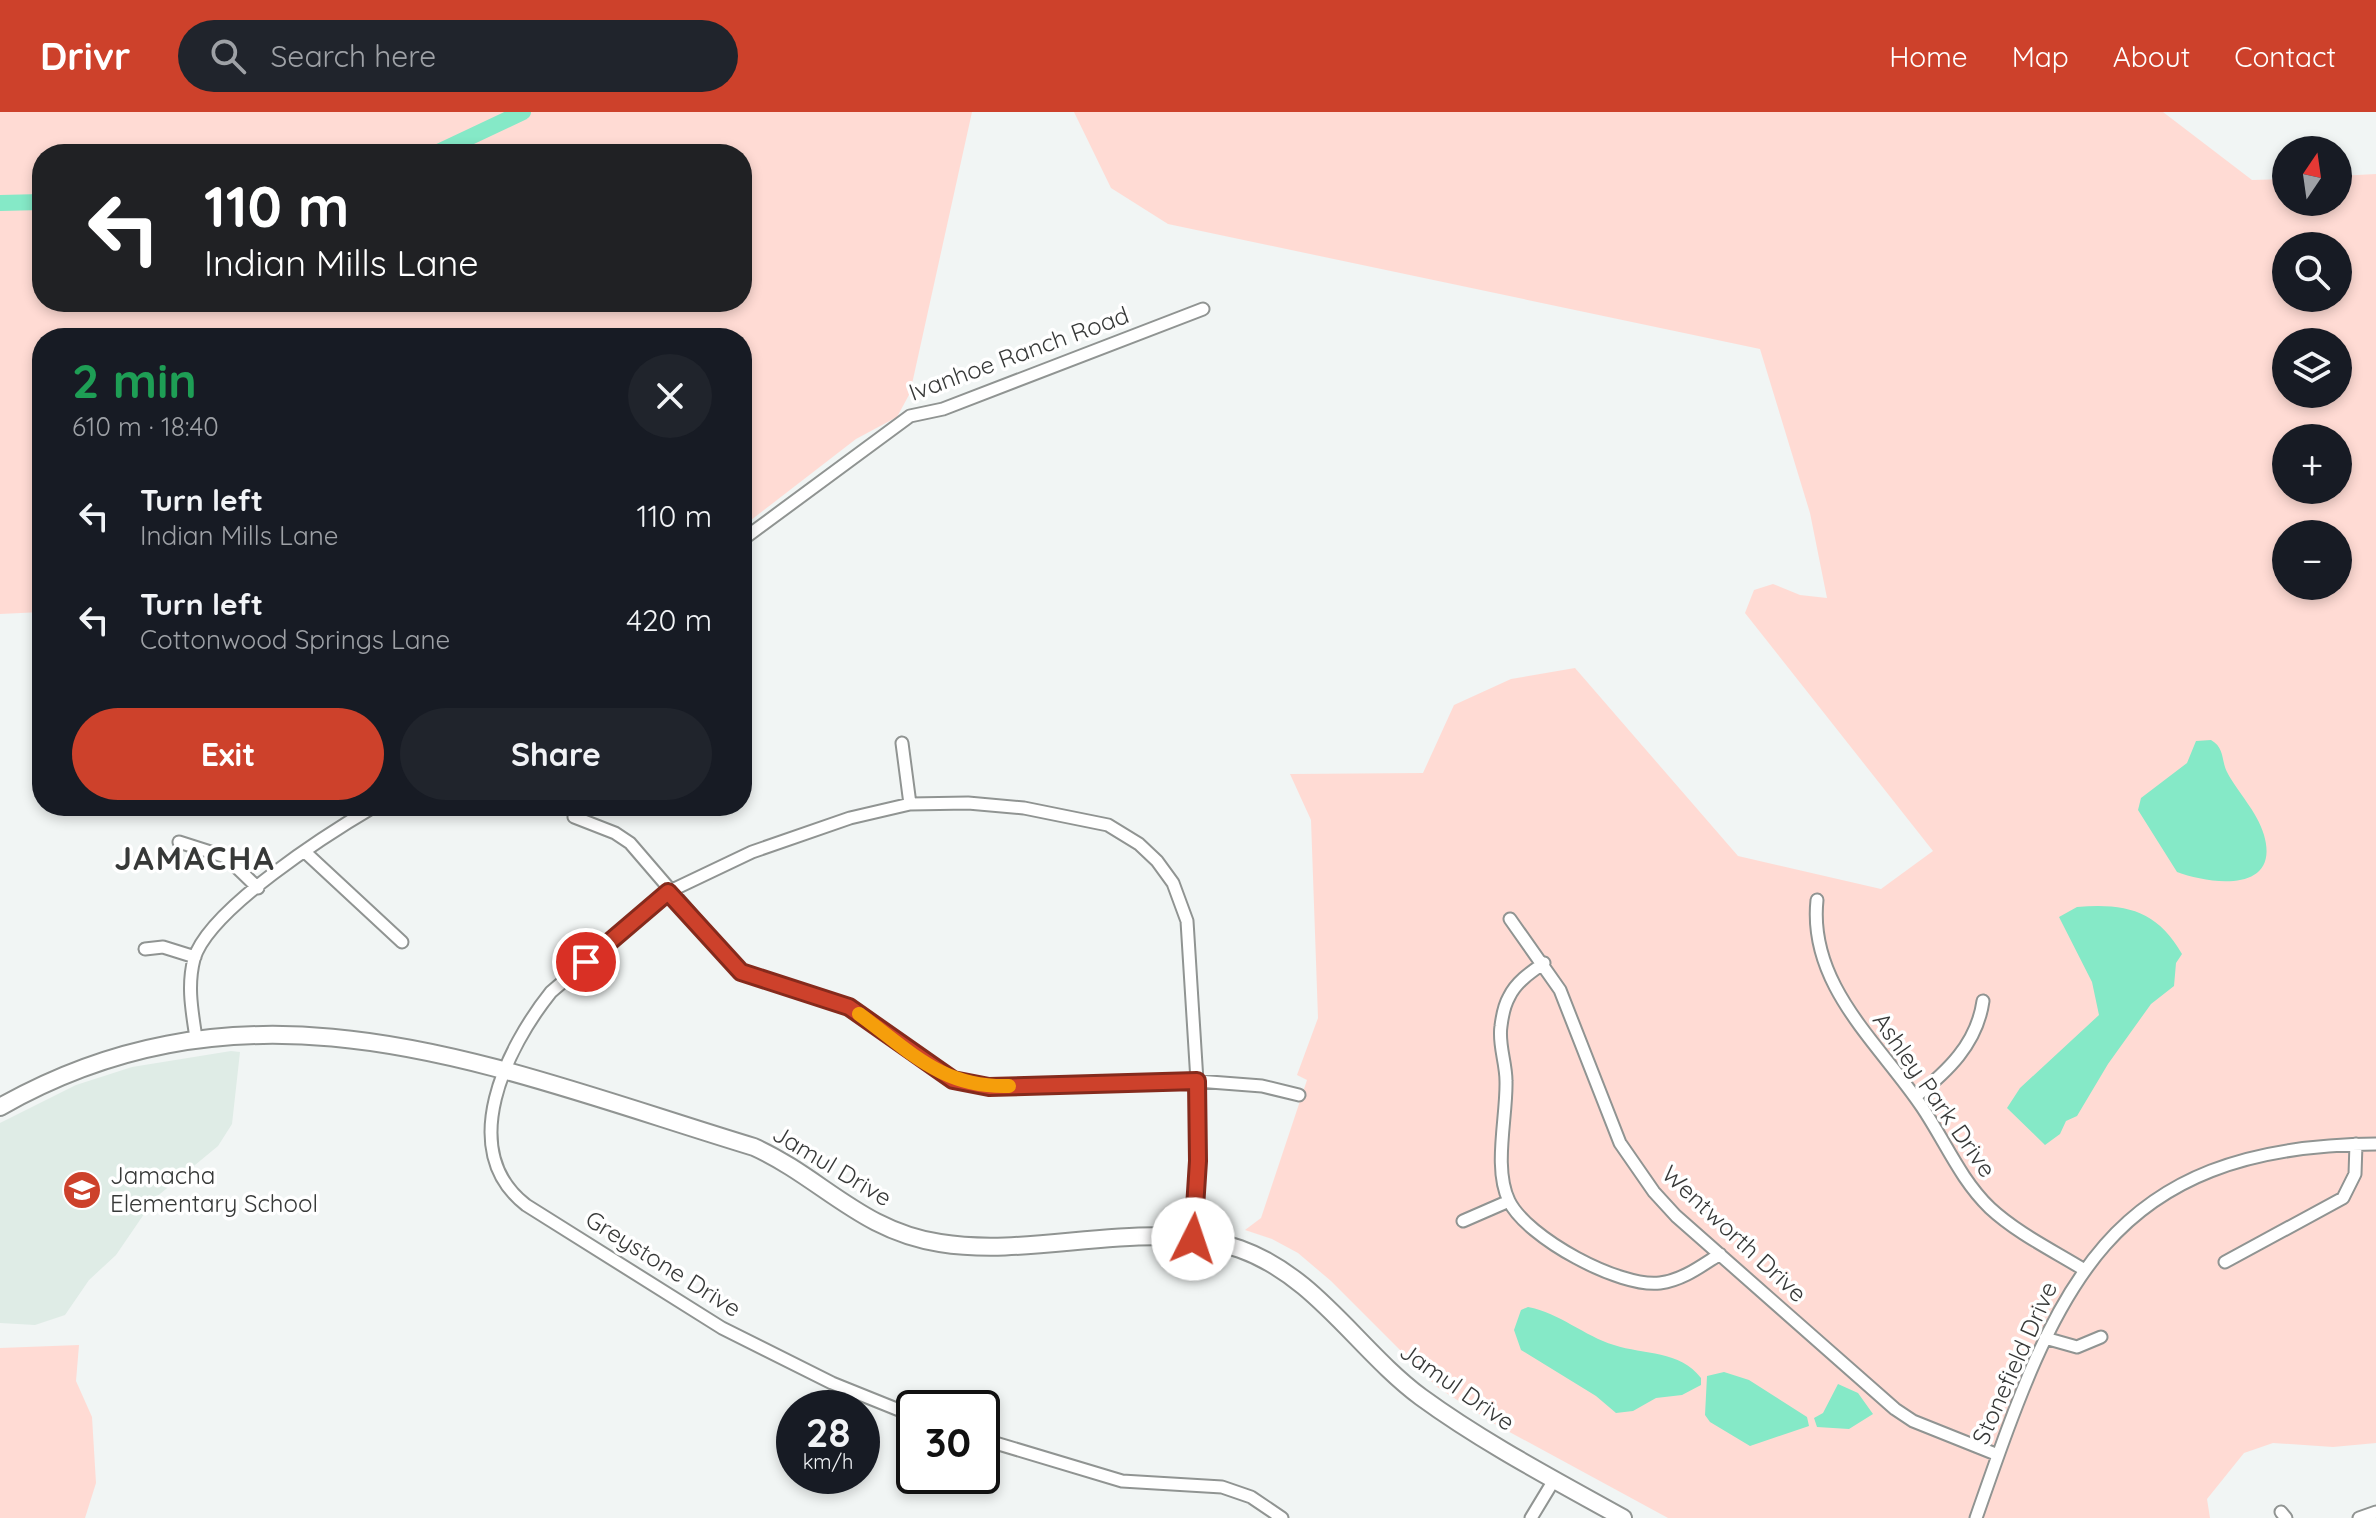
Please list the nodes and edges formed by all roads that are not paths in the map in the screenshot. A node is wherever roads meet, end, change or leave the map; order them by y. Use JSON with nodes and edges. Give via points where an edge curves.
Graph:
{"nodes":[{"id":1,"x":1203,"y":309,"type":"dead end"},
{"id":2,"x":752,"y":533,"type":"edge"},
{"id":3,"x":902,"y":743,"type":"dead end"},
{"id":4,"x":910,"y":804,"type":"junction"},
{"id":5,"x":351,"y":816,"type":"edge"},
{"id":6,"x":574,"y":817,"type":"dead end"},
{"id":7,"x":179,"y":842,"type":"dead end"},
{"id":8,"x":305,"y":852,"type":"junction"},
{"id":9,"x":258,"y":888,"type":"junction"},
{"id":10,"x":668,"y":892,"type":"junction"},
{"id":11,"x":1817,"y":900,"type":"dead end"},
{"id":12,"x":1510,"y":919,"type":"dead end"},
{"id":13,"x":402,"y":942,"type":"dead end"},
{"id":14,"x":145,"y":949,"type":"dead end"},
{"id":15,"x":195,"y":957,"type":"junction"},
{"id":16,"x":1544,"y":963,"type":"junction"},
{"id":17,"x":1983,"y":1001,"type":"dead end"},
{"id":18,"x":196,"y":1038,"type":"junction"},
{"id":19,"x":506,"y":1071,"type":"junction"},
{"id":20,"x":1197,"y":1081,"type":"junction"},
{"id":21,"x":1299,"y":1095,"type":"dead end"},
{"id":22,"x":1915,"y":1097,"type":"junction"},
{"id":23,"x":0,"y":1107,"type":"edge"},
{"id":24,"x":2356,"y":1144,"type":"junction"},
{"id":25,"x":2376,"y":1144,"type":"edge"},
{"id":26,"x":1509,"y":1201,"type":"junction"},
{"id":27,"x":1463,"y":1221,"type":"dead end"},
{"id":28,"x":1193,"y":1239,"type":"junction"},
{"id":29,"x":1720,"y":1254,"type":"junction"},
{"id":30,"x":2225,"y":1262,"type":"dead end"},
{"id":31,"x":2083,"y":1269,"type":"junction"},
{"id":32,"x":2101,"y":1337,"type":"dead end"},
{"id":33,"x":2045,"y":1338,"type":"junction"},
{"id":34,"x":896,"y":1409,"type":"edge"},
{"id":35,"x":1000,"y":1444,"type":"edge"},
{"id":36,"x":1998,"y":1455,"type":"junction"},
{"id":37,"x":1554,"y":1480,"type":"junction"},
{"id":38,"x":2376,"y":1512,"type":"edge"},
{"id":39,"x":1282,"y":1518,"type":"edge"},
{"id":40,"x":1531,"y":1518,"type":"edge"},
{"id":41,"x":1623,"y":1518,"type":"edge"},
{"id":42,"x":1976,"y":1518,"type":"edge"},
{"id":43,"x":2359,"y":1518,"type":"edge"}],
"edges":[{"from":1,"to":2,"type":"street","name":"Ivanhoe Ranch Road","via":[[943,409],[910,416]]},
{"from":3,"to":4,"type":"street"},
{"from":4,"to":10,"type":"street","name":"Greystone Drive","via":[[804,832]]},
{"from":4,"to":20,"type":"street","name":"Greystone Drive","via":[[968,803],[1088,819],[1119,830],[1149,852],[1173,883],[1187,921]]},
{"from":5,"to":8,"type":"street"},
{"from":6,"to":10,"type":"street","via":[[630,843]]},
{"from":7,"to":9,"type":"street","via":[[226,857]]},
{"from":8,"to":9,"type":"street"},
{"from":8,"to":13,"type":"street"},
{"from":9,"to":15,"type":"street","via":[[219,918]]},
{"from":10,"to":19,"type":"street","name":"Greystone Drive","via":[[551,992],[518,1041]]},
{"from":10,"to":20,"type":"street","via":[[741,972],[849,1007],[953,1080],[989,1087]]},
{"from":11,"to":22,"type":"street","name":"Ashley Park Drive","via":[[1815,921],[1842,1002]]},
{"from":12,"to":16,"type":"street","name":"Wentworth Drive"},
{"from":14,"to":15,"type":"street","via":[[163,947]]},
{"from":15,"to":18,"type":"street","via":[[189,988]]},
{"from":16,"to":26,"type":"street","via":[[1509,997],[1500,1028],[1506,1088],[1501,1153]]},
{"from":16,"to":29,"type":"street","name":"Wentworth Drive","via":[[1569,1011],[1620,1143],[1654,1192]]},
{"from":17,"to":22,"type":"street","via":[[1965,1049],[1951,1069]]},
{"from":18,"to":19,"type":"street","name":"Jamul Drive","via":[[262,1033],[343,1036]]},
{"from":18,"to":23,"type":"street","name":"Jamul Drive","via":[[86,1066]]},
{"from":19,"to":28,"type":"street","name":"Jamul Drive","via":[[754,1147],[866,1219],[914,1238],[966,1245]]},
{"from":19,"to":34,"type":"street","name":"Greystone Drive","via":[[491,1115],[489,1140],[496,1169],[518,1199],[722,1328]]},
{"from":20,"to":21,"type":"street"},
{"from":20,"to":28,"type":"street","name":"Greystone Drive"},
{"from":22,"to":31,"type":"street","name":"Ashley Park Drive","via":[[1946,1151],[1991,1209]]},
{"from":24,"to":25,"type":"street","name":"Stonefield Drive"},
{"from":24,"to":30,"type":"street","via":[[2355,1174],[2343,1198]]},
{"from":24,"to":31,"type":"street","name":"Stonefield Drive","via":[[2272,1152],[2198,1175],[2137,1212]]},
{"from":26,"to":27,"type":"street"},
{"from":26,"to":29,"type":"street","via":[[1545,1238],[1628,1281],[1674,1280]]},
{"from":28,"to":37,"type":"street","name":"Jamul Drive","via":[[1240,1249],[1287,1272],[1420,1396]]},
{"from":29,"to":36,"type":"street","name":"Wentworth Drive","via":[[1904,1416]]},
{"from":31,"to":33,"type":"street","name":"Stonefield Drive"},
{"from":32,"to":33,"type":"street","via":[[2077,1347]]},
{"from":33,"to":36,"type":"street","name":"Stonefield Drive"},
{"from":35,"to":39,"type":"street","via":[[1122,1481],[1222,1487],[1251,1497]]},
{"from":36,"to":42,"type":"street","name":"Stonefield Drive"},
{"from":37,"to":40,"type":"street"},
{"from":37,"to":41,"type":"street","name":"Jamul Drive"},
{"from":38,"to":43,"type":"street"}]}
